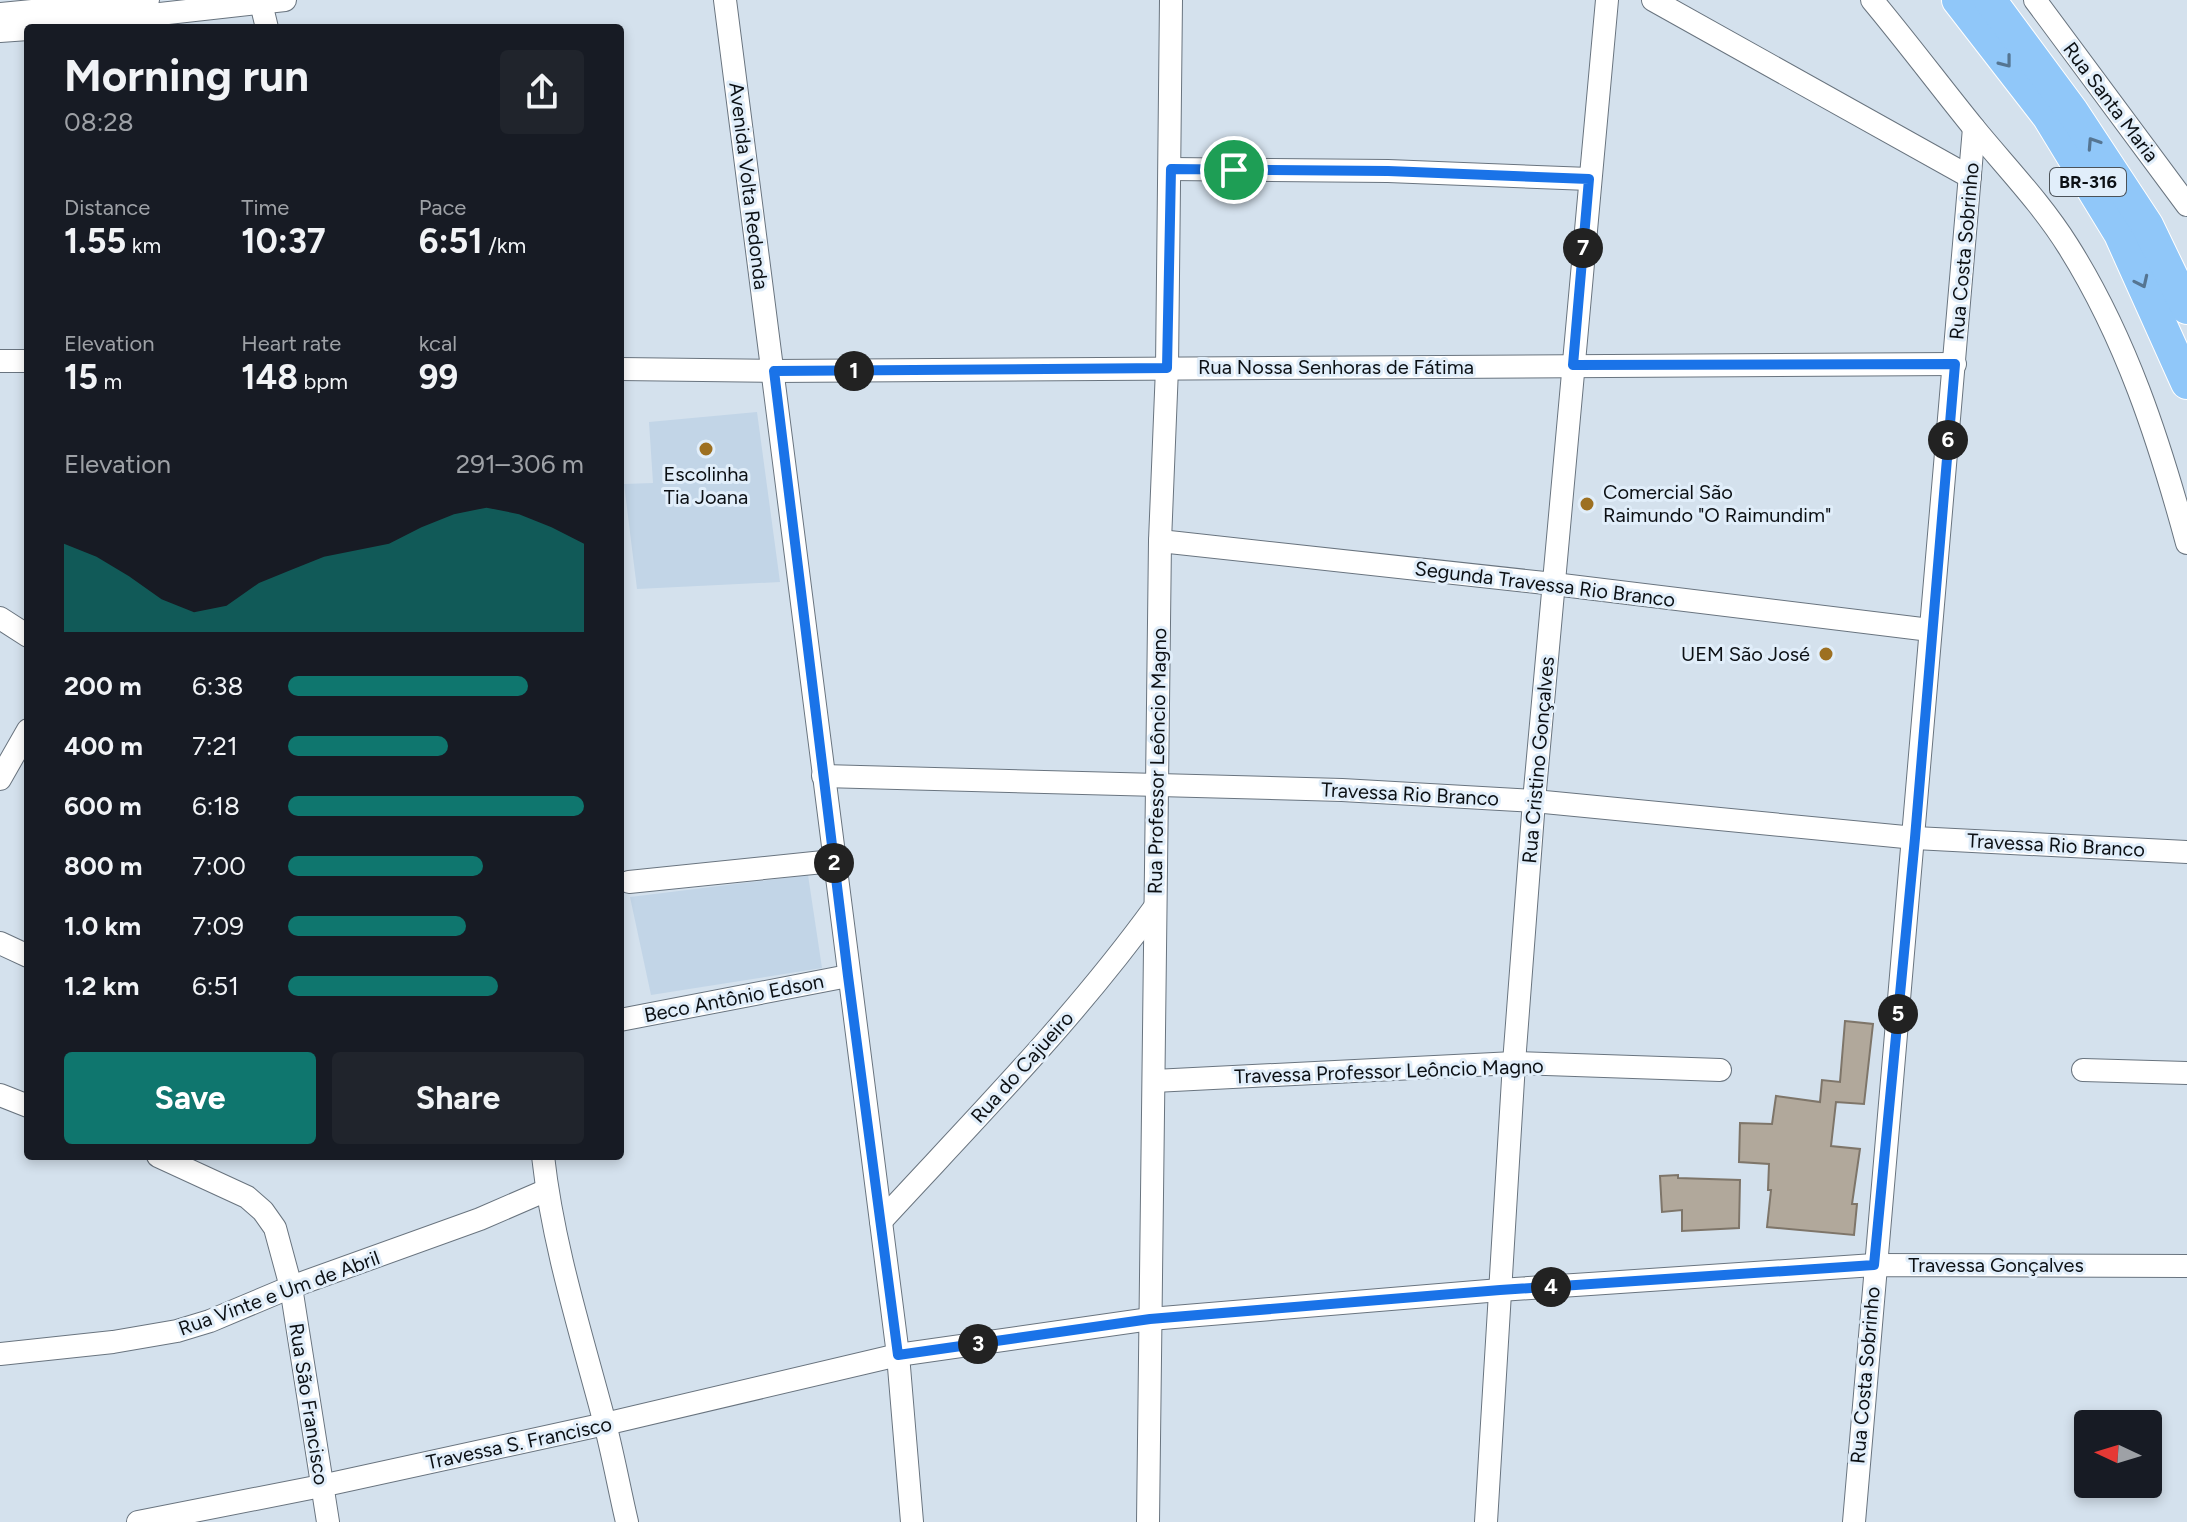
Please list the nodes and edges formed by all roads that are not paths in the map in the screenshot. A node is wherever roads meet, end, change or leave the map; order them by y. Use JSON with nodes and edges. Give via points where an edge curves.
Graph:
{"nodes":[{"id":1,"x":145,"y":0,"type":"edge"},
{"id":2,"x":285,"y":0,"type":"edge"},
{"id":3,"x":725,"y":0,"type":"edge"},
{"id":4,"x":739,"y":0,"type":"edge"},
{"id":5,"x":1171,"y":0,"type":"edge"},
{"id":6,"x":1607,"y":0,"type":"edge"},
{"id":7,"x":1653,"y":0,"type":"edge"},
{"id":8,"x":1872,"y":0,"type":"edge"},
{"id":9,"x":1958,"y":0,"type":"edge"},
{"id":10,"x":1990,"y":0,"type":"edge"},
{"id":11,"x":2035,"y":0,"type":"edge"},
{"id":12,"x":261,"y":3,"type":"junction"},
{"id":13,"x":0,"y":14,"type":"edge"},
{"id":14,"x":70,"y":24,"type":"edge"},
{"id":15,"x":266,"y":24,"type":"edge"},
{"id":16,"x":24,"y":29,"type":"edge"},
{"id":17,"x":0,"y":31,"type":"edge"},
{"id":18,"x":1974,"y":128,"type":"junction"},
{"id":19,"x":1171,"y":169,"type":"junction"},
{"id":20,"x":1970,"y":177,"type":"junction"},
{"id":21,"x":1589,"y":179,"type":"junction"},
{"id":22,"x":2187,"y":204,"type":"edge"},
{"id":23,"x":2187,"y":308,"type":"edge"},
{"id":24,"x":0,"y":361,"type":"edge"},
{"id":25,"x":24,"y":361,"type":"edge"},
{"id":26,"x":1955,"y":364,"type":"junction"},
{"id":27,"x":1573,"y":365,"type":"junction"},
{"id":28,"x":1167,"y":368,"type":"junction"},
{"id":29,"x":624,"y":369,"type":"edge"},
{"id":30,"x":774,"y":371,"type":"junction"},
{"id":31,"x":2187,"y":383,"type":"edge"},
{"id":32,"x":1160,"y":541,"type":"junction"},
{"id":33,"x":2187,"y":543,"type":"edge"},
{"id":34,"x":1554,"y":584,"type":"junction"},
{"id":35,"x":0,"y":618,"type":"edge"},
{"id":36,"x":1930,"y":630,"type":"junction"},
{"id":37,"x":24,"y":633,"type":"edge"},
{"id":38,"x":24,"y":737,"type":"edge"},
{"id":39,"x":823,"y":776,"type":"junction"},
{"id":40,"x":0,"y":779,"type":"edge"},
{"id":41,"x":1158,"y":783,"type":"junction"},
{"id":42,"x":1534,"y":801,"type":"junction"},
{"id":43,"x":1915,"y":838,"type":"junction"},
{"id":44,"x":2187,"y":852,"type":"edge"},
{"id":45,"x":833,"y":861,"type":"junction"},
{"id":46,"x":629,"y":882,"type":"dead end"},
{"id":47,"x":1155,"y":907,"type":"junction"},
{"id":48,"x":0,"y":943,"type":"edge"},
{"id":49,"x":24,"y":954,"type":"edge"},
{"id":50,"x":848,"y":976,"type":"junction"},
{"id":51,"x":624,"y":1019,"type":"edge"},
{"id":52,"x":1514,"y":1063,"type":"junction"},
{"id":53,"x":1720,"y":1070,"type":"dead end"},
{"id":54,"x":2083,"y":1070,"type":"dead end"},
{"id":55,"x":2187,"y":1073,"type":"edge"},
{"id":56,"x":1154,"y":1081,"type":"junction"},
{"id":57,"x":0,"y":1095,"type":"edge"},
{"id":58,"x":24,"y":1104,"type":"edge"},
{"id":59,"x":169,"y":1160,"type":"edge"},
{"id":60,"x":543,"y":1160,"type":"edge"},
{"id":61,"x":547,"y":1190,"type":"junction"},
{"id":62,"x":881,"y":1221,"type":"junction"},
{"id":63,"x":1874,"y":1265,"type":"junction"},
{"id":64,"x":2187,"y":1266,"type":"edge"},
{"id":65,"x":291,"y":1287,"type":"junction"},
{"id":66,"x":1500,"y":1290,"type":"junction"},
{"id":67,"x":1150,"y":1319,"type":"junction"},
{"id":68,"x":0,"y":1354,"type":"edge"},
{"id":69,"x":898,"y":1355,"type":"junction"},
{"id":70,"x":605,"y":1424,"type":"junction"},
{"id":71,"x":321,"y":1486,"type":"junction"},
{"id":72,"x":138,"y":1522,"type":"edge"},
{"id":73,"x":328,"y":1522,"type":"edge"},
{"id":74,"x":627,"y":1522,"type":"edge"},
{"id":75,"x":912,"y":1522,"type":"edge"},
{"id":76,"x":1148,"y":1522,"type":"edge"},
{"id":77,"x":1486,"y":1522,"type":"edge"},
{"id":78,"x":1854,"y":1522,"type":"edge"}],
"edges":[{"from":1,"to":13,"type":"street"},
{"from":2,"to":12,"type":"street"},
{"from":3,"to":30,"type":"street","name":"Avenida Volta Redonda"},
{"from":4,"to":30,"type":"street","name":"Avenida Volta Redonda","via":[[767,233]]},
{"from":5,"to":19,"type":"street","name":"Rua Professor Leôncio Magno"},
{"from":6,"to":21,"type":"street","name":"Rua Cristino Gonçalves"},
{"from":7,"to":20,"type":"street"},
{"from":8,"to":18,"type":"street"},
{"from":9,"to":31,"type":"highway","number":"BR-316","one_way":true,"via":[[2048,116],[2120,234]]},
{"from":23,"to":10,"type":"highway","number":"BR-316","one_way":true,"via":[[2147,225]]},
{"from":11,"to":22,"type":"street","name":"Rua Santa Maria"},
{"from":12,"to":14,"type":"street"},
{"from":12,"to":15,"type":"street"},
{"from":16,"to":17,"type":"street"},
{"from":18,"to":20,"type":"street","name":"Rua Costa Sobrinho"},
{"from":18,"to":33,"type":"street","via":[[2042,208],[2106,315],[2135,376]]},
{"from":19,"to":21,"type":"street"},
{"from":19,"to":28,"type":"street","name":"Rua Professor Leôncio Magno"},
{"from":20,"to":26,"type":"street","name":"Rua Costa Sobrinho"},
{"from":21,"to":27,"type":"street","name":"Rua Cristino Gonçalves"},
{"from":24,"to":25,"type":"street"},
{"from":26,"to":27,"type":"street","name":"Rua Nossa Senhoras de Fátima"},
{"from":26,"to":36,"type":"street","name":"Rua Costa Sobrinho"},
{"from":27,"to":28,"type":"street","name":"Rua Nossa Senhoras de Fátima"},
{"from":27,"to":34,"type":"street","name":"Rua Cristino Gonçalves"},
{"from":28,"to":30,"type":"street","name":"Rua Nossa Senhoras de Fátima"},
{"from":28,"to":32,"type":"street","name":"Rua Professor Leôncio Magno"},
{"from":29,"to":30,"type":"street","name":"Rua Nossa Senhoras de Fátima"},
{"from":30,"to":39,"type":"street","name":"Avenida Volta Redonda"},
{"from":32,"to":34,"type":"street","name":"Segunda Travessa Rio Branco"},
{"from":32,"to":41,"type":"street","name":"Rua Professor Leôncio Magno"},
{"from":34,"to":36,"type":"street","name":"Segunda Travessa Rio Branco"},
{"from":34,"to":42,"type":"street","name":"Rua Cristino Gonçalves"},
{"from":35,"to":37,"type":"street"},
{"from":36,"to":43,"type":"street","name":"Rua Costa Sobrinho"},
{"from":38,"to":40,"type":"street"},
{"from":39,"to":41,"type":"street","name":"Travessa Rio Branco"},
{"from":39,"to":45,"type":"street","name":"Avenida Volta Redonda"},
{"from":41,"to":42,"type":"street","name":"Travessa Rio Branco"},
{"from":41,"to":47,"type":"street","name":"Rua Professor Leôncio Magno"},
{"from":42,"to":43,"type":"street","name":"Travessa Rio Branco"},
{"from":42,"to":52,"type":"street","name":"Rua Cristino Gonçalves"},
{"from":43,"to":44,"type":"street","name":"Travessa Rio Branco"},
{"from":43,"to":63,"type":"street","name":"Rua Costa Sobrinho"},
{"from":45,"to":46,"type":"street"},
{"from":45,"to":50,"type":"street","name":"Avenida Volta Redonda"},
{"from":47,"to":56,"type":"street","name":"Rua Professor Leôncio Magno"},
{"from":47,"to":62,"type":"street","name":"Rua do Cajueiro","via":[[1039,1050]]},
{"from":48,"to":49,"type":"street"},
{"from":50,"to":51,"type":"street","name":"Beco Antônio Edson"},
{"from":50,"to":62,"type":"street","name":"Avenida Volta Redonda"},
{"from":52,"to":53,"type":"street","name":"Travessa Professor Leôncio Magno"},
{"from":52,"to":56,"type":"street","name":"Travessa Professor Leôncio Magno"},
{"from":52,"to":66,"type":"street","name":"Rua Cristino Gonçalves"},
{"from":54,"to":55,"type":"street"},
{"from":56,"to":67,"type":"street","name":"Rua Professor Leôncio Magno"},
{"from":57,"to":58,"type":"street"},
{"from":59,"to":65,"type":"street","name":"Rua São Francisco","via":[[247,1197],[263,1211],[275,1228]]},
{"from":60,"to":61,"type":"street"},
{"from":61,"to":65,"type":"street","name":"Rua Vinte e Um de Abril"},
{"from":61,"to":70,"type":"street"},
{"from":62,"to":69,"type":"street","name":"Avenida Volta Redonda"},
{"from":63,"to":64,"type":"street","name":"Travessa Gonçalves"},
{"from":63,"to":66,"type":"street","name":"Travessa Gonçalves"},
{"from":63,"to":78,"type":"street","name":"Rua Costa Sobrinho"},
{"from":65,"to":68,"type":"street","name":"Rua Vinte e Um de Abril","via":[[177,1331]]},
{"from":65,"to":71,"type":"street","name":"Rua São Francisco"},
{"from":66,"to":67,"type":"street","name":"Travessa Gonçalves"},
{"from":66,"to":77,"type":"street","name":"Rua Cristino Gonçalves"},
{"from":67,"to":69,"type":"street","name":"Travessa Gonçalves"},
{"from":67,"to":76,"type":"street","name":"Rua Professor Leôncio Magno"},
{"from":69,"to":70,"type":"street","name":"Travessa S. Francisco"},
{"from":69,"to":75,"type":"street","name":"Avenida Volta Redonda"},
{"from":70,"to":71,"type":"street","name":"Travessa S. Francisco"},
{"from":70,"to":74,"type":"street"},
{"from":71,"to":72,"type":"street","name":"Travessa S. Francisco"},
{"from":71,"to":73,"type":"street","name":"Rua São Francisco"}]}
